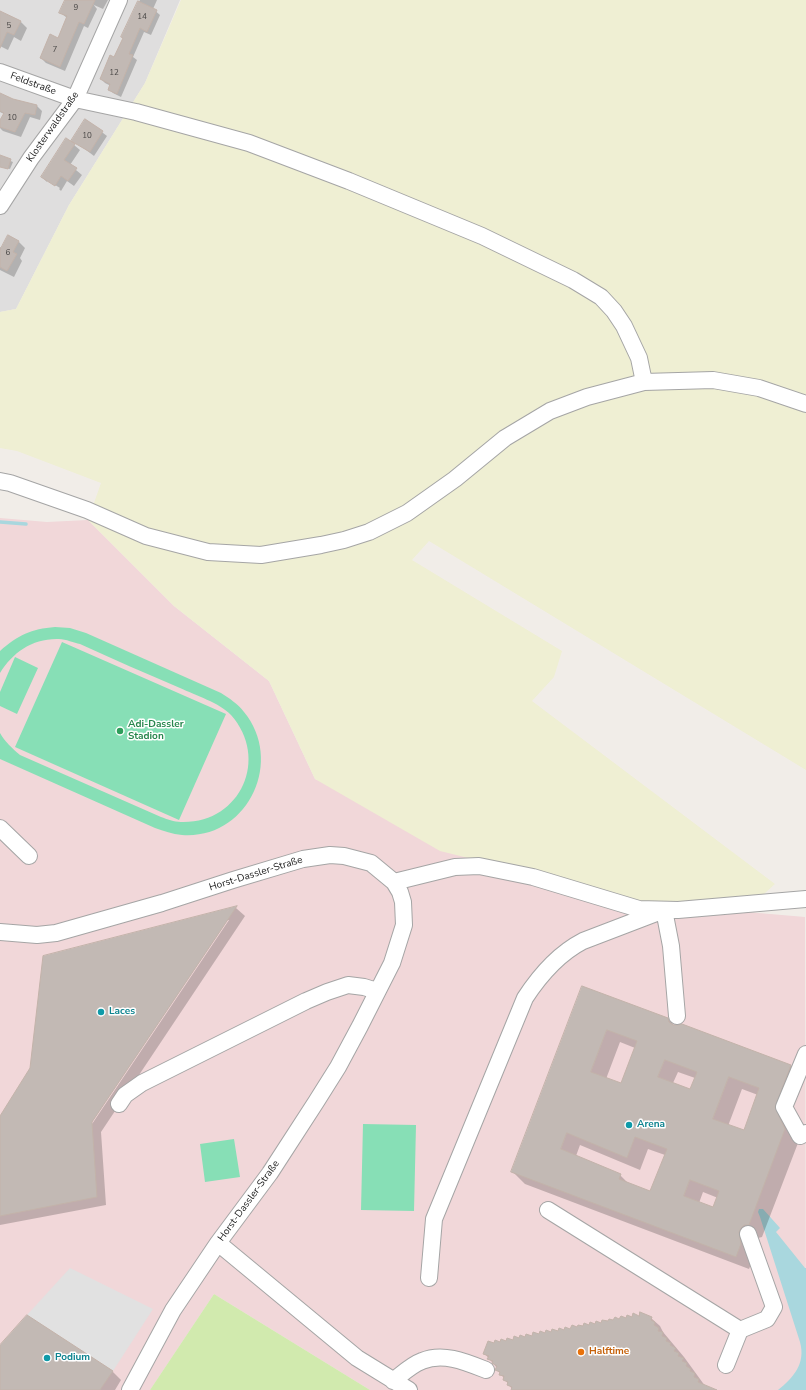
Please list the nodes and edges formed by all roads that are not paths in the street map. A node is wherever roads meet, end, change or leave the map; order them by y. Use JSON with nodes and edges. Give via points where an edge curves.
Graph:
{"nodes":[{"id":1,"x":119,"y":0,"type":"edge"},
{"id":2,"x":0,"y":72,"type":"edge"},
{"id":3,"x":75,"y":99,"type":"junction"},
{"id":4,"x":0,"y":206,"type":"edge"},
{"id":5,"x":644,"y":382,"type":"junction"},
{"id":6,"x":806,"y":404,"type":"edge"},
{"id":7,"x":0,"y":481,"type":"edge"},
{"id":8,"x":0,"y":828,"type":"edge"},
{"id":9,"x":29,"y":856,"type":"dead end"},
{"id":10,"x":394,"y":882,"type":"junction"},
{"id":11,"x":806,"y":899,"type":"edge"},
{"id":12,"x":664,"y":910,"type":"junction"},
{"id":13,"x":0,"y":932,"type":"edge"},
{"id":14,"x":378,"y":991,"type":"junction"},
{"id":15,"x":678,"y":1016,"type":"dead end"},
{"id":16,"x":806,"y":1054,"type":"edge"},
{"id":17,"x":119,"y":1104,"type":"dead end"},
{"id":18,"x":806,"y":1133,"type":"edge"},
{"id":19,"x":548,"y":1210,"type":"dead end"},
{"id":20,"x":748,"y":1234,"type":"dead end"},
{"id":21,"x":218,"y":1243,"type":"junction"},
{"id":22,"x":429,"y":1278,"type":"dead end"},
{"id":23,"x":740,"y":1330,"type":"junction"},
{"id":24,"x":726,"y":1365,"type":"dead end"},
{"id":25,"x":486,"y":1370,"type":"dead end"},
{"id":26,"x":393,"y":1381,"type":"junction"},
{"id":27,"x":130,"y":1390,"type":"edge"},
{"id":28,"x":409,"y":1390,"type":"edge"}],
"edges":[{"from":1,"to":3,"type":"street","name":"Klosterwaldstraße"},
{"from":2,"to":3,"type":"street","name":"Feldstraße"},
{"from":3,"to":4,"type":"street","name":"Klosterwaldstraße","via":[[31,158]]},
{"from":3,"to":5,"type":"street","name":"Feldstraße","via":[[136,112],[249,143],[482,236],[573,280],[601,297],[614,311],[639,358]]},
{"from":5,"to":6,"type":"street","via":[[714,380],[759,388]]},
{"from":5,"to":7,"type":"street","via":[[586,397],[550,411],[506,438],[407,513],[369,532],[321,545],[261,555],[208,552],[146,536],[87,510]]},
{"from":8,"to":9,"type":"street"},
{"from":10,"to":12,"type":"street","via":[[454,867],[479,866],[533,877],[639,908]]},
{"from":10,"to":13,"type":"street","name":"Horst-Dassler-Straße","via":[[371,863],[344,856],[318,856],[56,933],[37,935]]},
{"from":10,"to":14,"type":"street","name":"Horst-Dassler-Straße","via":[[403,902],[404,925],[396,952]]},
{"from":11,"to":12,"type":"street"},
{"from":12,"to":15,"type":"street","via":[[671,946]]},
{"from":12,"to":22,"type":"street","via":[[573,946],[544,971],[525,998],[434,1220]]},
{"from":14,"to":17,"type":"street","via":[[348,985],[320,995],[148,1080],[124,1095]]},
{"from":14,"to":21,"type":"street","name":"Horst-Dassler-Straße","via":[[316,1102],[270,1173]]},
{"from":16,"to":18,"type":"street","via":[[784,1107],[800,1136]]},
{"from":19,"to":23,"type":"street"},
{"from":20,"to":23,"type":"street","via":[[774,1307],[767,1319]]},
{"from":21,"to":26,"type":"street","via":[[346,1350]]},
{"from":21,"to":27,"type":"street","name":"Horst-Dassler-Straße","via":[[170,1317]]},
{"from":23,"to":24,"type":"street"},
{"from":25,"to":26,"type":"street","via":[[459,1360],[432,1358],[413,1366]]},
{"from":26,"to":28,"type":"street"}]}
